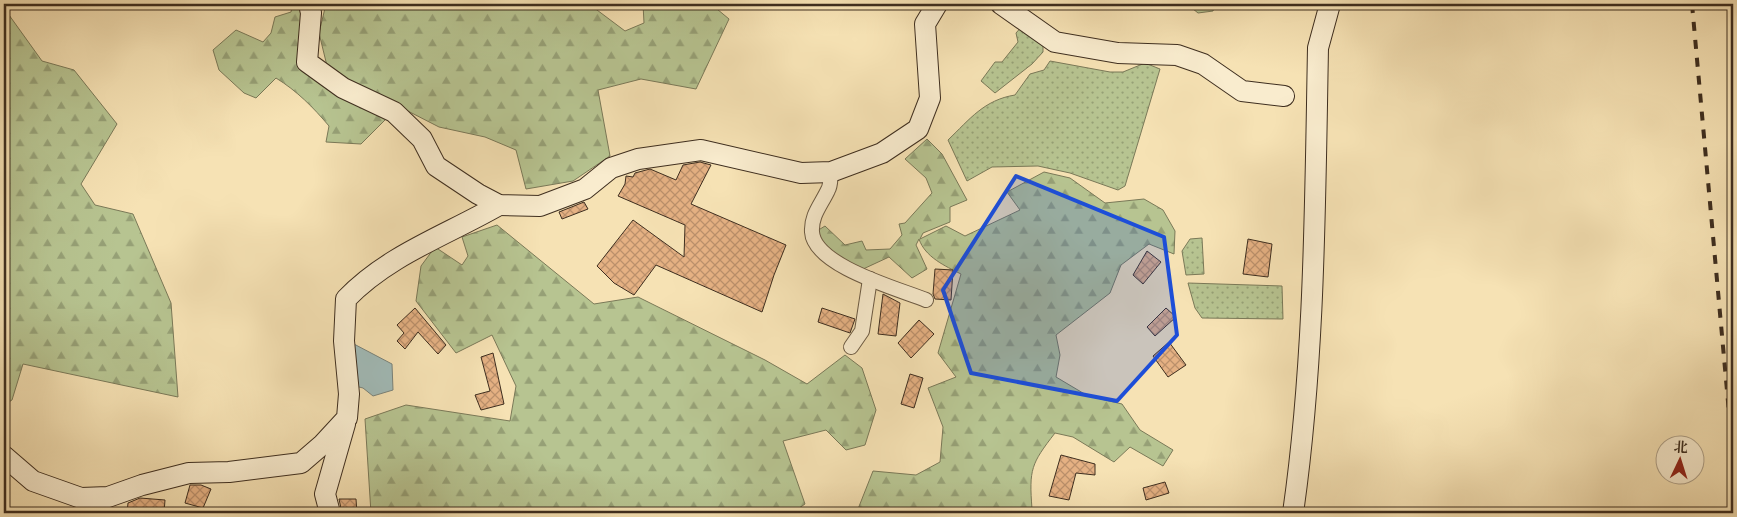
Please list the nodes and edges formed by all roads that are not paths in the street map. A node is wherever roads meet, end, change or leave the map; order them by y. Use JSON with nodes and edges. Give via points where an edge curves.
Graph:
{"nodes":[{"id":1,"x":309,"y":4,"type":"edge"},
{"id":2,"x":937,"y":4,"type":"edge"},
{"id":3,"x":1001,"y":4,"type":"edge"},
{"id":4,"x":1330,"y":4,"type":"edge"},
{"id":5,"x":1284,"y":96,"type":"dead end"},
{"id":6,"x":831,"y":172,"type":"junction"},
{"id":7,"x":499,"y":205,"type":"junction"},
{"id":8,"x":870,"y":279,"type":"junction"},
{"id":9,"x":926,"y":300,"type":"dead end"},
{"id":10,"x":852,"y":348,"type":"dead end"},
{"id":11,"x":347,"y":418,"type":"junction"},
{"id":12,"x":4,"y":456,"type":"edge"},
{"id":13,"x":330,"y":513,"type":"edge"},
{"id":14,"x":1293,"y":513,"type":"edge"}],
"edges":[{"from":1,"to":7,"type":"street","via":[[307,62],[344,88],[394,112],[422,139],[436,166]]},
{"from":2,"to":6,"type":"street","via":[[925,24],[930,98],[918,129],[882,153]]},
{"from":3,"to":5,"type":"street","via":[[1055,42],[1118,54],[1178,55],[1203,64],[1242,91]]},
{"from":4,"to":14,"type":"street","via":[[1318,48],[1310,336],[1303,446]]},
{"from":6,"to":7,"type":"street","via":[[801,173],[701,150],[638,159],[611,168],[585,189],[540,206]]},
{"from":6,"to":8,"type":"street","via":[[829,189],[814,214],[812,234],[825,256]]},
{"from":7,"to":11,"type":"street","via":[[393,261],[346,299]]},
{"from":8,"to":9,"type":"street"},
{"from":8,"to":10,"type":"street","via":[[862,332]]},
{"from":11,"to":12,"type":"street","via":[[301,463],[229,472],[189,473],[108,498],[81,498],[33,481]]},
{"from":11,"to":13,"type":"street","via":[[325,494]]}]}
